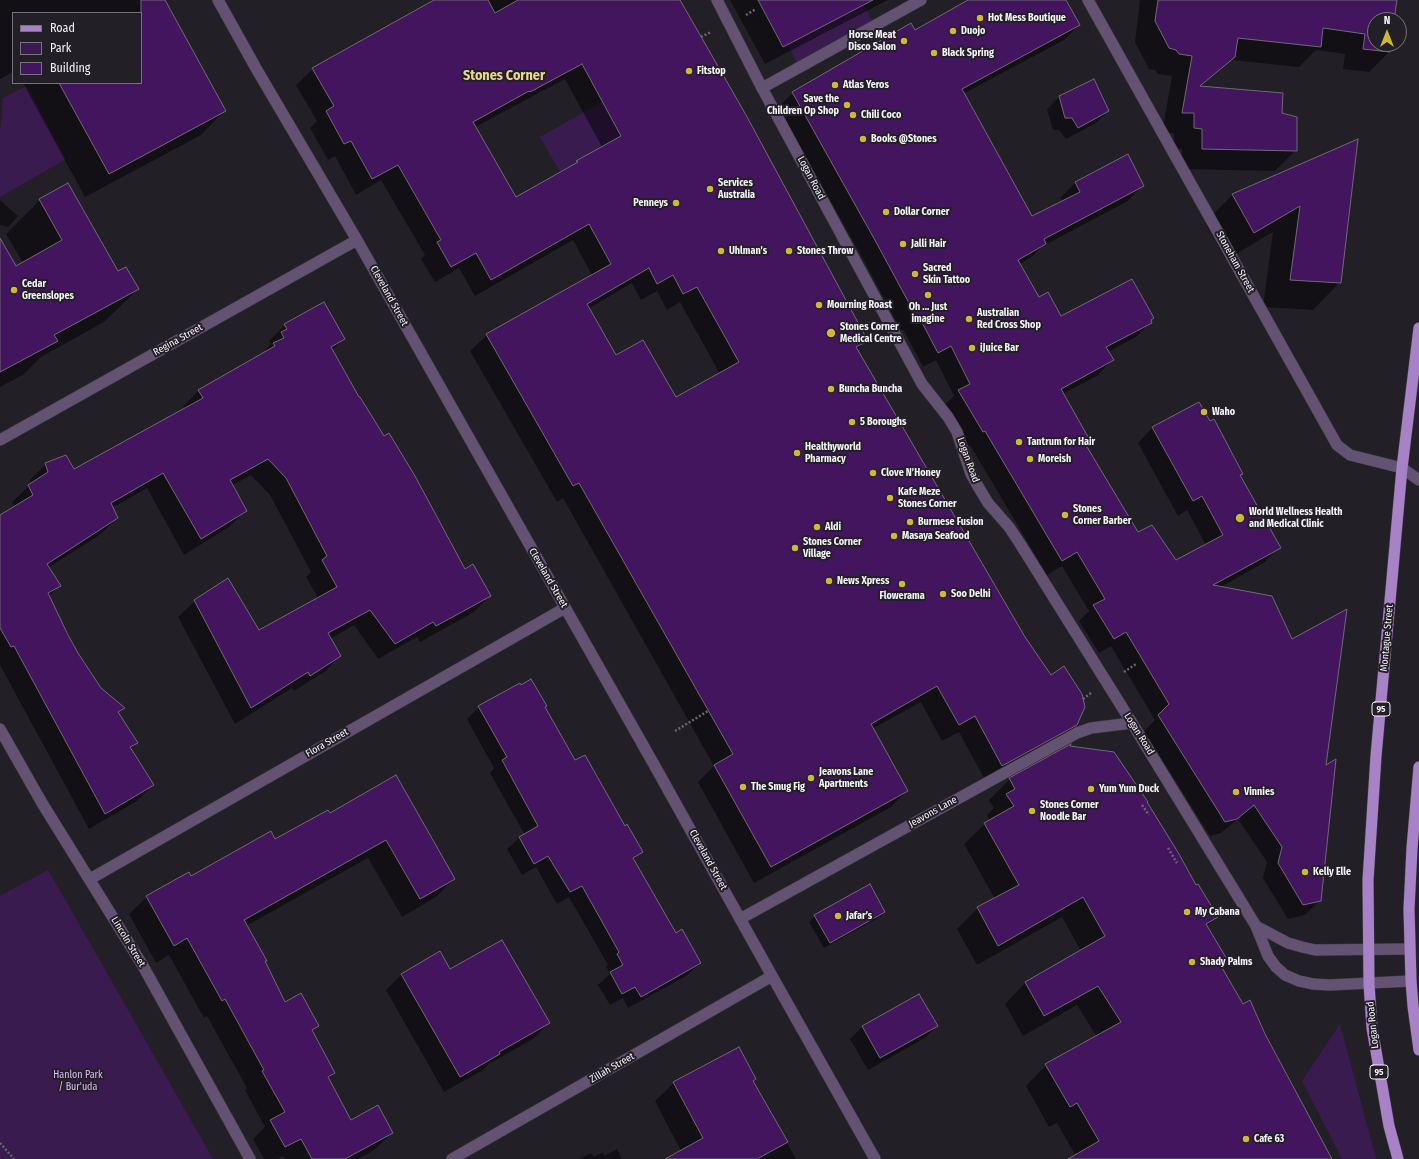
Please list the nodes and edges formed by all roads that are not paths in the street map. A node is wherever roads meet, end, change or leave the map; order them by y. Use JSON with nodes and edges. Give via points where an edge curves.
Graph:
{"nodes":[{"id":1,"x":218,"y":0,"type":"edge"},
{"id":2,"x":717,"y":0,"type":"edge"},
{"id":3,"x":922,"y":0,"type":"edge"},
{"id":4,"x":1088,"y":0,"type":"edge"},
{"id":5,"x":762,"y":88,"type":"junction"},
{"id":6,"x":357,"y":240,"type":"junction"},
{"id":7,"x":1419,"y":328,"type":"edge"},
{"id":8,"x":0,"y":440,"type":"edge"},
{"id":9,"x":1402,"y":468,"type":"junction"},
{"id":10,"x":1419,"y":480,"type":"edge"},
{"id":11,"x":565,"y":608,"type":"junction"},
{"id":12,"x":1132,"y":723,"type":"junction"},
{"id":13,"x":0,"y":730,"type":"edge"},
{"id":14,"x":1419,"y":767,"type":"edge"},
{"id":15,"x":90,"y":879,"type":"junction"},
{"id":16,"x":740,"y":919,"type":"junction"},
{"id":17,"x":1256,"y":926,"type":"junction"},
{"id":18,"x":1410,"y":949,"type":"junction"},
{"id":19,"x":1369,"y":950,"type":"junction"},
{"id":20,"x":772,"y":976,"type":"junction"},
{"id":21,"x":1411,"y":982,"type":"junction"},
{"id":22,"x":1369,"y":984,"type":"junction"},
{"id":23,"x":1418,"y":1038,"type":"edge"},
{"id":24,"x":1419,"y":1050,"type":"edge"},
{"id":25,"x":250,"y":1159,"type":"edge"},
{"id":26,"x":452,"y":1159,"type":"edge"},
{"id":27,"x":875,"y":1159,"type":"edge"},
{"id":28,"x":1398,"y":1159,"type":"edge"}],
"edges":[{"from":1,"to":6,"type":"street","name":"Cleveland Street"},
{"from":2,"to":5,"type":"street","name":"Logan Road"},
{"from":3,"to":5,"type":"street"},
{"from":4,"to":9,"type":"street","name":"Stoneham Street","via":[[1337,445],[1350,455]]},
{"from":5,"to":12,"type":"street","name":"Logan Road","via":[[922,384],[957,432],[978,488],[1016,537]]},
{"from":6,"to":8,"type":"street","name":"Regina Street"},
{"from":6,"to":11,"type":"street","name":"Cleveland Street"},
{"from":7,"to":9,"type":"main road","name":"Montague Street","number":"95"},
{"from":9,"to":10,"type":"street","name":"Stoneham Street"},
{"from":9,"to":19,"type":"main road","name":"Montague Street","number":"95","via":[[1372,817],[1368,880]]},
{"from":11,"to":15,"type":"street","name":"Flora Street"},
{"from":11,"to":16,"type":"street","name":"Cleveland Street"},
{"from":12,"to":16,"type":"street","name":"Jeavons Lane","via":[[1091,728],[1077,733]]},
{"from":12,"to":17,"type":"street","name":"Logan Road"},
{"from":13,"to":15,"type":"street","name":"Lincoln Street"},
{"from":14,"to":18,"type":"main road","via":[[1412,848]]},
{"from":15,"to":25,"type":"street","name":"Lincoln Street","via":[[143,966]]},
{"from":16,"to":20,"type":"street","name":"Cleveland Street"},
{"from":17,"to":19,"type":"street","via":[[1302,948]]},
{"from":17,"to":22,"type":"street","name":"Logan Road","via":[[1268,956],[1276,967],[1299,982],[1330,985]]},
{"from":18,"to":19,"type":"street"},
{"from":18,"to":21,"type":"main road"},
{"from":19,"to":22,"type":"main road","name":"Logan Road","number":"95"},
{"from":20,"to":26,"type":"street","name":"Zillah Street"},
{"from":20,"to":27,"type":"street","name":"Cleveland Street"},
{"from":21,"to":22,"type":"street","name":"Logan Road"},
{"from":21,"to":23,"type":"main road"},
{"from":22,"to":28,"type":"main road","name":"Logan Road","number":"95","via":[[1372,1028],[1380,1077]]},
{"from":23,"to":24,"type":"main road"}]}
